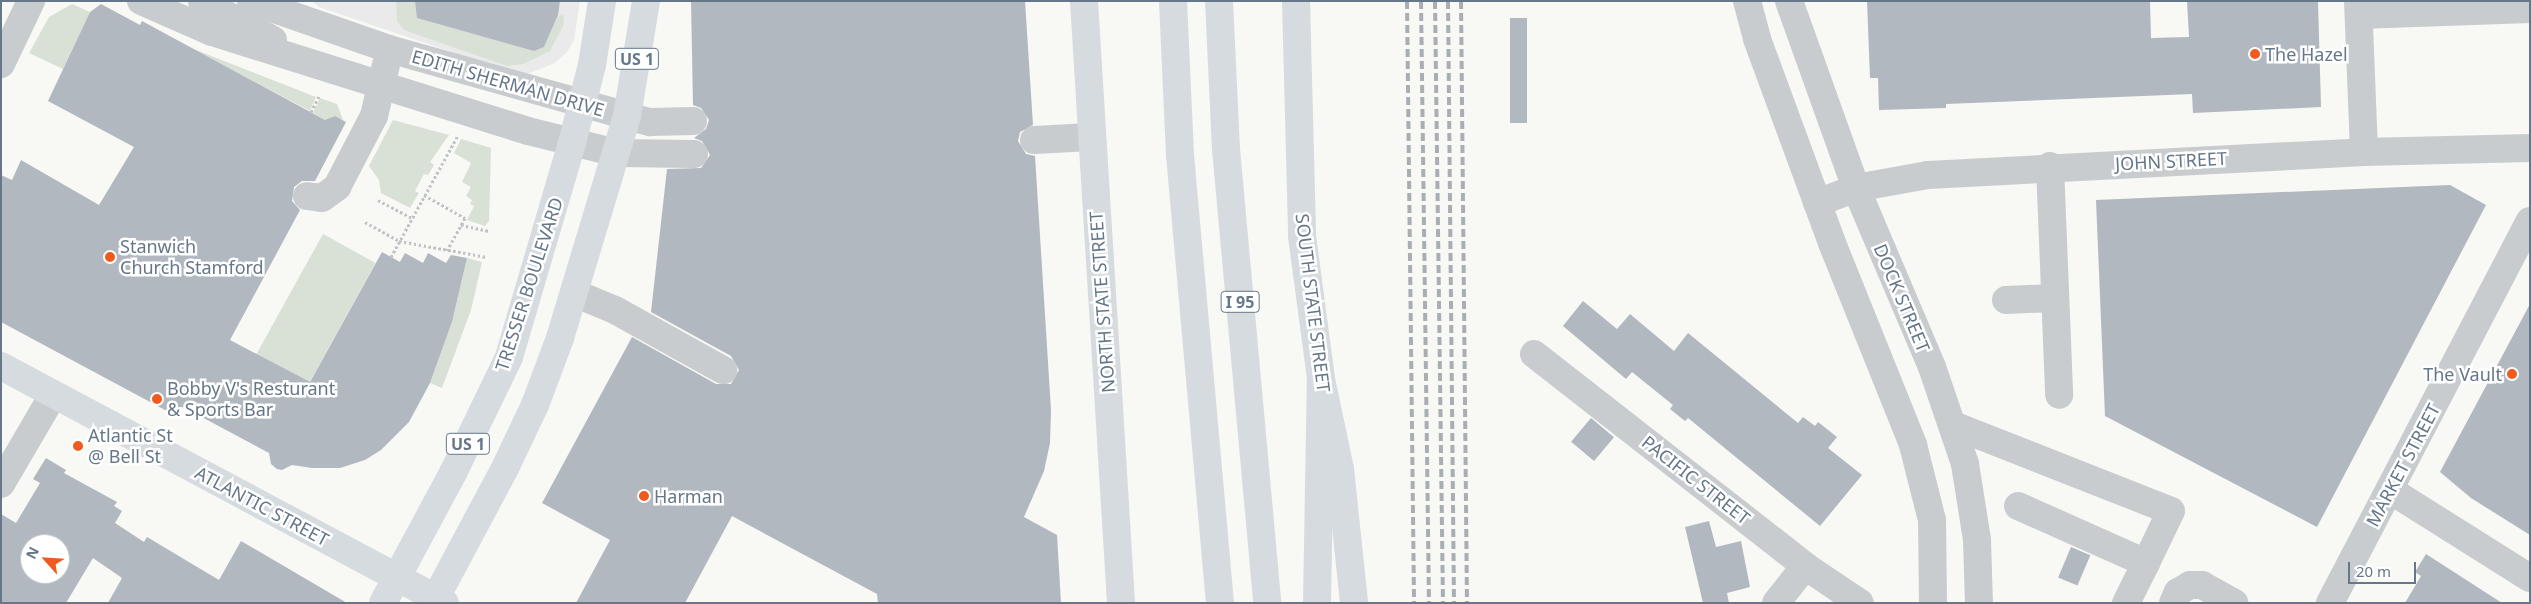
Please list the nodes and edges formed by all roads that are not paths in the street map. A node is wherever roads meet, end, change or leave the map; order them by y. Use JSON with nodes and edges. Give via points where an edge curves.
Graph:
{"nodes":[{"id":1,"x":31,"y":1,"type":"edge"},
{"id":2,"x":141,"y":1,"type":"edge"},
{"id":3,"x":251,"y":1,"type":"edge"},
{"id":4,"x":273,"y":1,"type":"edge"},
{"id":5,"x":602,"y":1,"type":"edge"},
{"id":6,"x":646,"y":1,"type":"edge"},
{"id":7,"x":1084,"y":1,"type":"edge"},
{"id":8,"x":1173,"y":1,"type":"edge"},
{"id":9,"x":1219,"y":1,"type":"edge"},
{"id":10,"x":1296,"y":1,"type":"edge"},
{"id":11,"x":1747,"y":1,"type":"edge"},
{"id":12,"x":1789,"y":1,"type":"edge"},
{"id":13,"x":2359,"y":8,"type":"edge"},
{"id":14,"x":295,"y":9,"type":"edge"},
{"id":15,"x":2530,"y":9,"type":"edge"},
{"id":16,"x":213,"y":15,"type":"edge"},
{"id":17,"x":389,"y":49,"type":"junction"},
{"id":18,"x":1,"y":64,"type":"edge"},
{"id":19,"x":382,"y":84,"type":"junction"},
{"id":20,"x":582,"y":104,"type":"junction"},
{"id":21,"x":627,"y":116,"type":"junction"},
{"id":22,"x":693,"y":121,"type":"dead end"},
{"id":23,"x":1091,"y":137,"type":"junction"},
{"id":24,"x":1034,"y":140,"type":"dead end"},
{"id":25,"x":572,"y":143,"type":"junction"},
{"id":26,"x":2530,"y":148,"type":"edge"},
{"id":27,"x":2364,"y":152,"type":"junction"},
{"id":28,"x":617,"y":154,"type":"junction"},
{"id":29,"x":694,"y":154,"type":"dead end"},
{"id":30,"x":2050,"y":166,"type":"junction"},
{"id":31,"x":1856,"y":188,"type":"junction"},
{"id":32,"x":308,"y":196,"type":"dead end"},
{"id":33,"x":1817,"y":203,"type":"junction"},
{"id":34,"x":2530,"y":221,"type":"edge"},
{"id":35,"x":574,"y":292,"type":"junction"},
{"id":36,"x":2054,"y":298,"type":"junction"},
{"id":37,"x":2006,"y":300,"type":"dead end"},
{"id":38,"x":1534,"y":354,"type":"dead end"},
{"id":39,"x":1,"y":366,"type":"edge"},
{"id":40,"x":723,"y":370,"type":"dead end"},
{"id":41,"x":1321,"y":379,"type":"junction"},
{"id":42,"x":53,"y":395,"type":"junction"},
{"id":43,"x":2059,"y":395,"type":"dead end"},
{"id":44,"x":1953,"y":425,"type":"junction"},
{"id":45,"x":1,"y":484,"type":"edge"},
{"id":46,"x":2390,"y":490,"type":"junction"},
{"id":47,"x":2018,"y":506,"type":"dead end"},
{"id":48,"x":2146,"y":563,"type":"junction"},
{"id":49,"x":1805,"y":566,"type":"junction"},
{"id":50,"x":398,"y":578,"type":"junction"},
{"id":51,"x":2530,"y":578,"type":"edge"},
{"id":52,"x":438,"y":601,"type":"edge"},
{"id":53,"x":383,"y":603,"type":"edge"},
{"id":54,"x":1121,"y":603,"type":"edge"},
{"id":55,"x":1220,"y":603,"type":"edge"},
{"id":56,"x":1267,"y":603,"type":"edge"},
{"id":57,"x":1317,"y":603,"type":"edge"},
{"id":58,"x":1354,"y":603,"type":"edge"},
{"id":59,"x":1776,"y":603,"type":"edge"},
{"id":60,"x":1860,"y":603,"type":"edge"},
{"id":61,"x":1933,"y":603,"type":"edge"},
{"id":62,"x":1979,"y":603,"type":"edge"},
{"id":63,"x":2126,"y":603,"type":"edge"},
{"id":64,"x":2173,"y":603,"type":"edge"},
{"id":65,"x":2234,"y":603,"type":"edge"},
{"id":66,"x":2330,"y":603,"type":"edge"}],
"edges":[{"from":1,"to":18,"type":"street"},
{"from":2,"to":16,"type":"street","name":"EDITH SHERMAN DRIVE"},
{"from":3,"to":14,"type":"street","name":"EDITH SHERMAN DRIVE"},
{"from":4,"to":14,"type":"street"},
{"from":5,"to":20,"type":"main road","name":"TRESSER BOULEVARD","number":"US 1"},
{"from":6,"to":21,"type":"main road","number":"US 1"},
{"from":7,"to":23,"type":"main road","name":"NORTH STATE STREET"},
{"from":8,"to":55,"type":"main road","number":"I 95","via":[[1180,155]]},
{"from":9,"to":56,"type":"main road","number":"I 95","via":[[1226,149]]},
{"from":10,"to":41,"type":"main road","name":"SOUTH STATE STREET","via":[[1302,236]]},
{"from":11,"to":33,"type":"street","via":[[1757,39]]},
{"from":12,"to":31,"type":"street","name":"DOCK STREET"},
{"from":13,"to":15,"type":"street"},
{"from":13,"to":27,"type":"street"},
{"from":14,"to":17,"type":"street","name":"EDITH SHERMAN DRIVE","via":[[320,27]]},
{"from":16,"to":19,"type":"street","name":"EDITH SHERMAN DRIVE","via":[[311,64]]},
{"from":17,"to":19,"type":"street","name":"EDITH SHERMAN DRIVE"},
{"from":17,"to":20,"type":"street","name":"EDITH SHERMAN DRIVE"},
{"from":19,"to":25,"type":"street","name":"EDITH SHERMAN DRIVE"},
{"from":19,"to":32,"type":"street","via":[[374,116],[322,198]]},
{"from":20,"to":21,"type":"street","name":"EDITH SHERMAN DRIVE"},
{"from":20,"to":25,"type":"main road","name":"TRESSER BOULEVARD","number":"US 1"},
{"from":21,"to":22,"type":"street","name":"EDITH SHERMAN DRIVE","via":[[650,122]]},
{"from":21,"to":28,"type":"main road","number":"US 1"},
{"from":23,"to":24,"type":"street"},
{"from":23,"to":54,"type":"main road","name":"NORTH STATE STREET"},
{"from":25,"to":28,"type":"street","name":"EDITH SHERMAN DRIVE"},
{"from":25,"to":50,"type":"main road","name":"TRESSER BOULEVARD","number":"US 1","via":[[509,357],[454,473]]},
{"from":26,"to":27,"type":"street","name":"JOHN STREET"},
{"from":27,"to":30,"type":"street","name":"JOHN STREET"},
{"from":28,"to":29,"type":"street","name":"EDITH SHERMAN DRIVE"},
{"from":28,"to":35,"type":"main road","number":"US 1"},
{"from":30,"to":31,"type":"street","name":"JOHN STREET","via":[[1928,175]]},
{"from":30,"to":36,"type":"street"},
{"from":31,"to":33,"type":"street","name":"JOHN STREET"},
{"from":31,"to":44,"type":"street","name":"DOCK STREET"},
{"from":33,"to":61,"type":"street","via":[[1913,445],[1926,487],[1932,520]]},
{"from":34,"to":46,"type":"street","name":"MARKET STREET"},
{"from":35,"to":40,"type":"street","via":[[615,310]]},
{"from":35,"to":52,"type":"main road","number":"US 1","via":[[535,405]]},
{"from":36,"to":37,"type":"street"},
{"from":36,"to":43,"type":"street"},
{"from":38,"to":49,"type":"street","name":"PACIFIC STREET"},
{"from":39,"to":42,"type":"main road","name":"ATLANTIC STREET"},
{"from":41,"to":57,"type":"main road"},
{"from":41,"to":58,"type":"main road","name":"SOUTH STATE STREET","via":[[1340,469]]},
{"from":42,"to":45,"type":"street"},
{"from":42,"to":50,"type":"main road","name":"ATLANTIC STREET"},
{"from":44,"to":48,"type":"street","via":[[2171,511]]},
{"from":44,"to":62,"type":"street","name":"DOCK STREET","via":[[1965,464],[1977,540]]},
{"from":46,"to":51,"type":"street"},
{"from":46,"to":66,"type":"street","name":"MARKET STREET"},
{"from":47,"to":48,"type":"street"},
{"from":48,"to":63,"type":"street"},
{"from":49,"to":59,"type":"street"},
{"from":49,"to":60,"type":"street","name":"PACIFIC STREET"},
{"from":50,"to":52,"type":"main road","name":"ATLANTIC STREET"},
{"from":50,"to":53,"type":"main road","name":"TRESSER BOULEVARD","number":"US 1"},
{"from":64,"to":65,"type":"street","via":[[2178,592],[2190,585],[2202,584]]}]}
